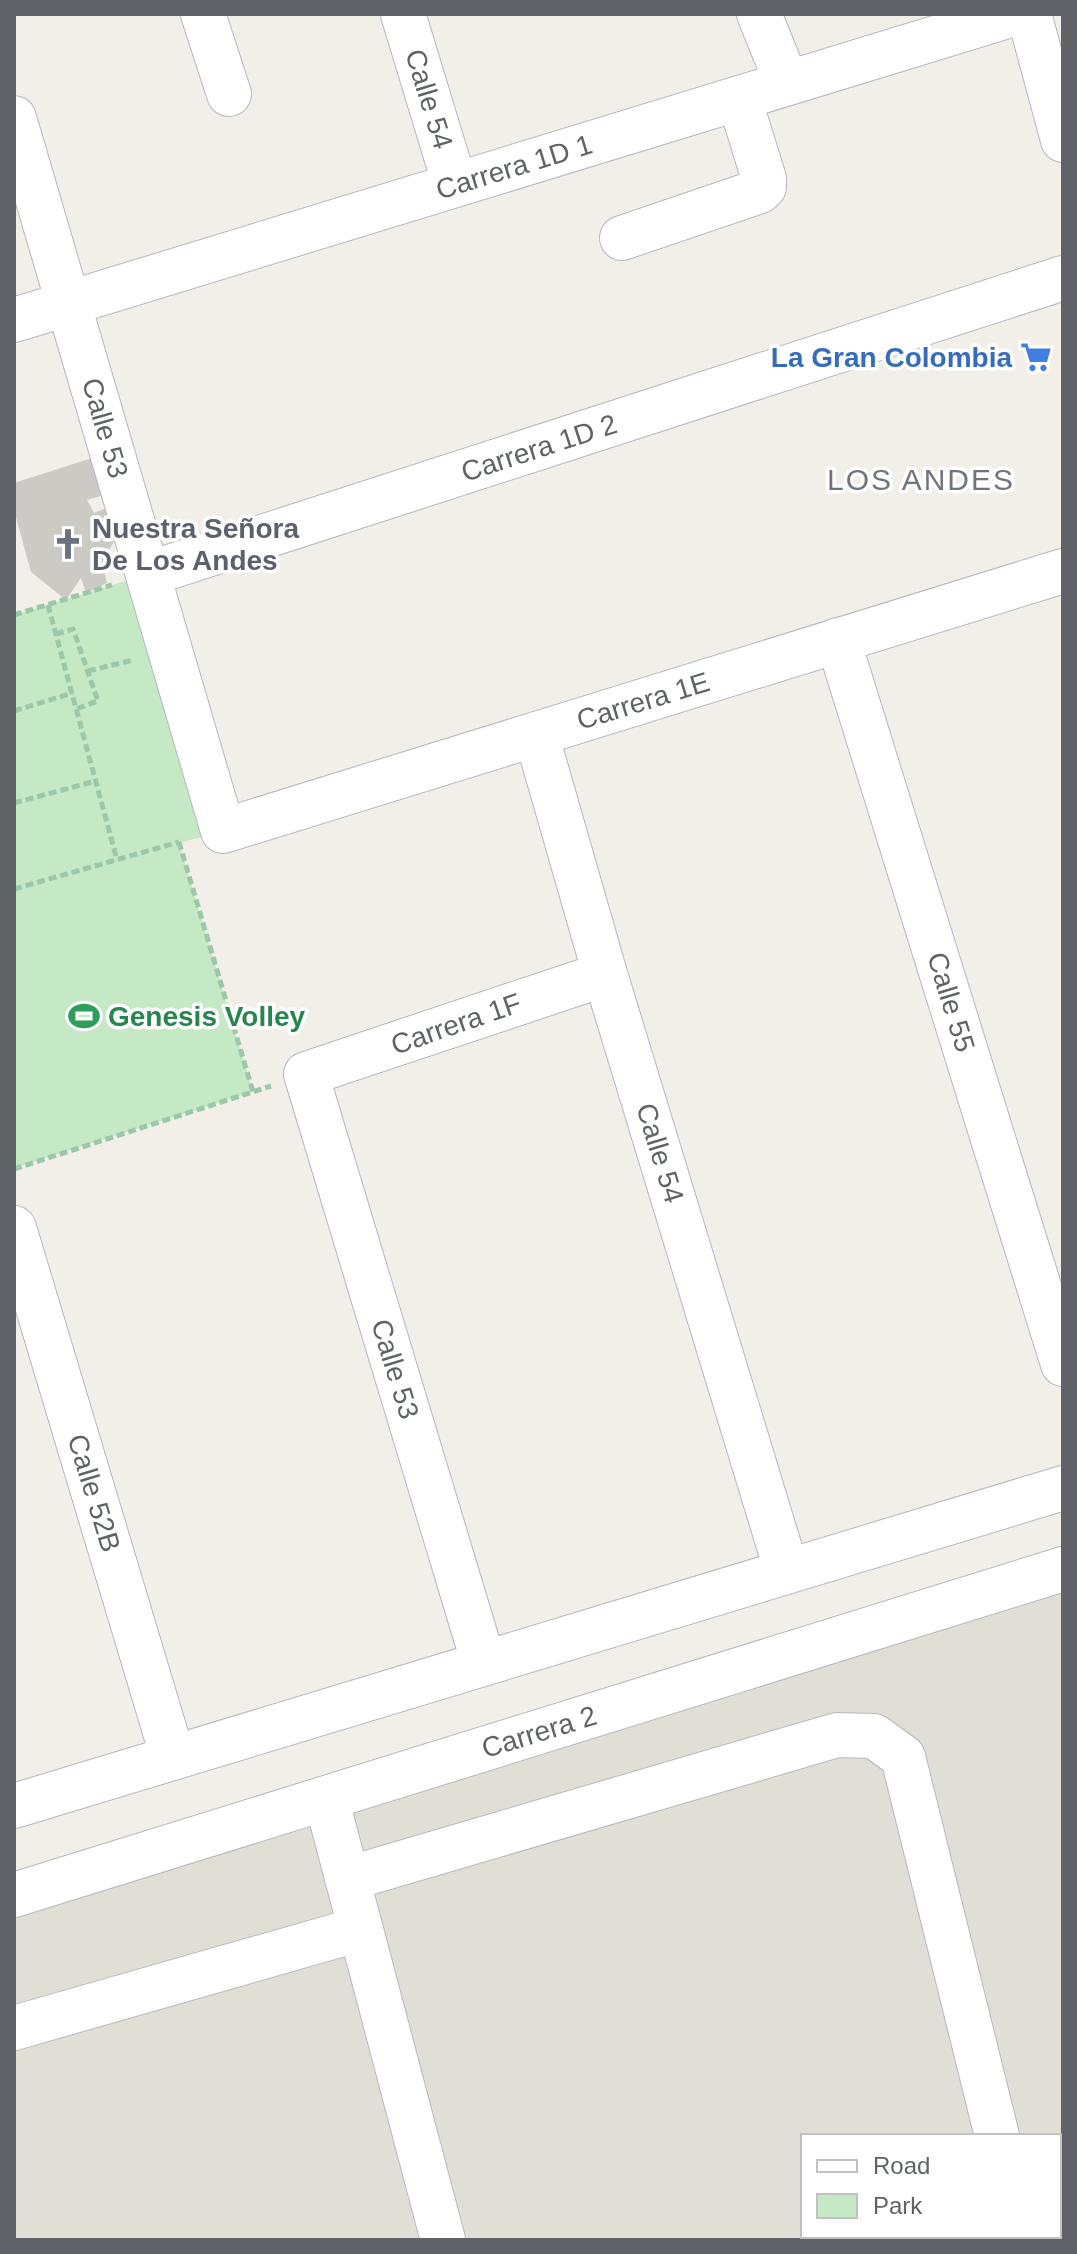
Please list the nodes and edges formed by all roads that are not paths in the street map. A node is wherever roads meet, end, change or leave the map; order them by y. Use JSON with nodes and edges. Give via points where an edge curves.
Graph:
{"nodes":[{"id":1,"x":203,"y":14,"type":"edge"},
{"id":2,"x":403,"y":14,"type":"edge"},
{"id":3,"x":759,"y":14,"type":"edge"},
{"id":4,"x":1014,"y":14,"type":"edge"},
{"id":5,"x":1029,"y":14,"type":"edge"},
{"id":6,"x":787,"y":83,"type":"junction"},
{"id":7,"x":229,"y":94,"type":"dead end"},
{"id":8,"x":739,"y":98,"type":"junction"},
{"id":9,"x":14,"y":118,"type":"edge"},
{"id":10,"x":1063,"y":140,"type":"edge"},
{"id":11,"x":455,"y":185,"type":"junction"},
{"id":12,"x":622,"y":238,"type":"dead end"},
{"id":13,"x":1063,"y":278,"type":"edge"},
{"id":14,"x":68,"y":303,"type":"junction"},
{"id":15,"x":14,"y":320,"type":"edge"},
{"id":16,"x":1063,"y":571,"type":"edge"},
{"id":17,"x":148,"y":574,"type":"junction"},
{"id":18,"x":838,"y":640,"type":"junction"},
{"id":19,"x":536,"y":734,"type":"junction"},
{"id":20,"x":223,"y":831,"type":"joint"},
{"id":21,"x":605,"y":974,"type":"junction"},
{"id":22,"x":306,"y":1074,"type":"joint"},
{"id":23,"x":14,"y":1228,"type":"edge"},
{"id":24,"x":1063,"y":1364,"type":"edge"},
{"id":25,"x":1063,"y":1488,"type":"edge"},
{"id":26,"x":1063,"y":1569,"type":"edge"},
{"id":27,"x":787,"y":1572,"type":"junction"},
{"id":28,"x":484,"y":1664,"type":"junction"},
{"id":29,"x":173,"y":1758,"type":"junction"},
{"id":30,"x":326,"y":1798,"type":"junction"},
{"id":31,"x":14,"y":1806,"type":"edge"},
{"id":32,"x":347,"y":1879,"type":"junction"},
{"id":33,"x":14,"y":1895,"type":"edge"},
{"id":34,"x":360,"y":1929,"type":"junction"},
{"id":35,"x":14,"y":2028,"type":"edge"},
{"id":36,"x":997,"y":2134,"type":"edge"},
{"id":37,"x":443,"y":2240,"type":"edge"}],
"edges":[{"from":1,"to":7,"type":"street"},
{"from":2,"to":11,"type":"street","name":"Calle 54"},
{"from":3,"to":6,"type":"street"},
{"from":4,"to":6,"type":"street","name":"Carrera 1D 1"},
{"from":5,"to":10,"type":"street"},
{"from":6,"to":8,"type":"street","name":"Carrera 1D 1"},
{"from":8,"to":11,"type":"street","name":"Carrera 1D 1"},
{"from":8,"to":12,"type":"street","via":[[764,187]]},
{"from":9,"to":14,"type":"street","name":"Calle 53"},
{"from":11,"to":14,"type":"street","name":"Carrera 1D 1"},
{"from":13,"to":17,"type":"street","name":"Carrera 1D 2"},
{"from":14,"to":15,"type":"street","name":"Carrera 1D 1"},
{"from":14,"to":17,"type":"street","name":"Calle 53"},
{"from":16,"to":18,"type":"street","name":"Carrera 1E"},
{"from":17,"to":20,"type":"street","name":"Calle 53"},
{"from":18,"to":19,"type":"street","name":"Carrera 1E"},
{"from":18,"to":24,"type":"street","name":"Calle 55"},
{"from":19,"to":20,"type":"street","name":"Carrera 1E"},
{"from":19,"to":21,"type":"street","name":"Calle 54"},
{"from":21,"to":22,"type":"street","name":"Carrera 1F"},
{"from":21,"to":27,"type":"street","name":"Calle 54"},
{"from":22,"to":28,"type":"street","name":"Calle 53"},
{"from":23,"to":29,"type":"street","name":"Calle 52B"},
{"from":25,"to":27,"type":"street"},
{"from":26,"to":30,"type":"street","name":"Carrera 2"},
{"from":27,"to":28,"type":"street"},
{"from":28,"to":29,"type":"street"},
{"from":29,"to":31,"type":"street"},
{"from":30,"to":32,"type":"street"},
{"from":30,"to":33,"type":"street","name":"Carrera 2"},
{"from":32,"to":34,"type":"street"},
{"from":32,"to":36,"type":"street","via":[[837,1735],[874,1736],[903,1757]]},
{"from":34,"to":35,"type":"street"},
{"from":34,"to":37,"type":"street"}]}
